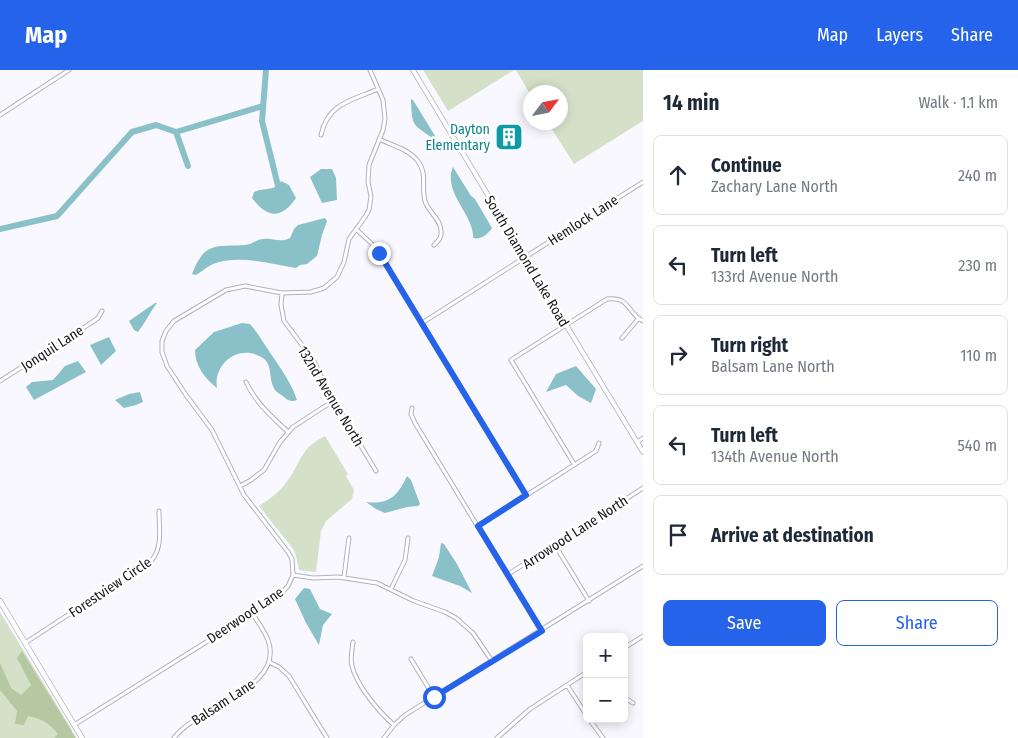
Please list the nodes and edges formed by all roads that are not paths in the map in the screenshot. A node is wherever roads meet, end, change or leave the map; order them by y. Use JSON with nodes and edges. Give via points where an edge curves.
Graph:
{"nodes":[{"id":1,"x":69,"y":70,"type":"edge"},
{"id":2,"x":370,"y":70,"type":"edge"},
{"id":3,"x":413,"y":70,"type":"edge"},
{"id":4,"x":378,"y":89,"type":"junction"},
{"id":5,"x":0,"y":115,"type":"edge"},
{"id":6,"x":321,"y":135,"type":"dead end"},
{"id":7,"x":379,"y":139,"type":"junction"},
{"id":8,"x":643,"y":182,"type":"edge"},
{"id":9,"x":356,"y":229,"type":"junction"},
{"id":10,"x":434,"y":245,"type":"dead end"},
{"id":11,"x":524,"y":258,"type":"junction"},
{"id":12,"x":282,"y":293,"type":"junction"},
{"id":13,"x":102,"y":311,"type":"dead end"},
{"id":14,"x":638,"y":318,"type":"junction"},
{"id":15,"x":643,"y":320,"type":"edge"},
{"id":16,"x":422,"y":323,"type":"junction"},
{"id":17,"x":566,"y":325,"type":"junction"},
{"id":18,"x":622,"y":338,"type":"dead end"},
{"id":19,"x":0,"y":381,"type":"edge"},
{"id":20,"x":246,"y":382,"type":"dead end"},
{"id":21,"x":333,"y":400,"type":"junction"},
{"id":22,"x":412,"y":408,"type":"dead end"},
{"id":23,"x":288,"y":432,"type":"junction"},
{"id":24,"x":643,"y":438,"type":"edge"},
{"id":25,"x":637,"y":442,"type":"junction"},
{"id":26,"x":599,"y":443,"type":"dead end"},
{"id":27,"x":643,"y":452,"type":"edge"},
{"id":28,"x":574,"y":464,"type":"junction"},
{"id":29,"x":376,"y":471,"type":"dead end"},
{"id":30,"x":240,"y":486,"type":"junction"},
{"id":31,"x":643,"y":488,"type":"edge"},
{"id":32,"x":526,"y":495,"type":"junction"},
{"id":33,"x":159,"y":511,"type":"dead end"},
{"id":34,"x":478,"y":526,"type":"junction"},
{"id":35,"x":349,"y":538,"type":"dead end"},
{"id":36,"x":408,"y":538,"type":"dead end"},
{"id":37,"x":554,"y":545,"type":"junction"},
{"id":38,"x":643,"y":566,"type":"edge"},
{"id":39,"x":292,"y":575,"type":"junction"},
{"id":40,"x":507,"y":575,"type":"junction"},
{"id":41,"x":344,"y":577,"type":"junction"},
{"id":42,"x":392,"y":589,"type":"junction"},
{"id":43,"x":0,"y":601,"type":"edge"},
{"id":44,"x":589,"y":601,"type":"junction"},
{"id":45,"x":252,"y":613,"type":"junction"},
{"id":46,"x":542,"y":631,"type":"junction"},
{"id":47,"x":642,"y":637,"type":"edge"},
{"id":48,"x":353,"y":642,"type":"dead end"},
{"id":49,"x":643,"y":642,"type":"edge"},
{"id":50,"x":25,"y":643,"type":"junction"},
{"id":51,"x":628,"y":646,"type":"edge"},
{"id":52,"x":410,"y":659,"type":"dead end"},
{"id":53,"x":492,"y":661,"type":"junction"},
{"id":54,"x":269,"y":662,"type":"junction"},
{"id":55,"x":583,"y":675,"type":"edge"},
{"id":56,"x":567,"y":685,"type":"junction"},
{"id":57,"x":434,"y":697,"type":"junction"},
{"id":58,"x":628,"y":700,"type":"edge"},
{"id":59,"x":633,"y":703,"type":"dead end"},
{"id":60,"x":583,"y":710,"type":"edge"},
{"id":61,"x":592,"y":723,"type":"edge"},
{"id":62,"x":74,"y":724,"type":"junction"},
{"id":63,"x":394,"y":725,"type":"junction"},
{"id":64,"x":82,"y":738,"type":"edge"},
{"id":65,"x":174,"y":738,"type":"edge"},
{"id":66,"x":326,"y":738,"type":"edge"},
{"id":67,"x":384,"y":738,"type":"edge"},
{"id":68,"x":497,"y":738,"type":"edge"},
{"id":69,"x":603,"y":738,"type":"edge"}],
"edges":[{"from":1,"to":5,"type":"street"},
{"from":2,"to":4,"type":"street"},
{"from":3,"to":11,"type":"street","name":"South Diamond Lake Road"},
{"from":4,"to":6,"type":"street","via":[[333,110]]},
{"from":4,"to":7,"type":"street","via":[[385,109]]},
{"from":7,"to":9,"type":"street","via":[[369,165],[371,196],[368,210]]},
{"from":7,"to":10,"type":"street","via":[[409,153],[421,165],[426,205],[442,231]]},
{"from":8,"to":11,"type":"street","name":"Hemlock Lane"},
{"from":9,"to":12,"type":"street","via":[[346,245],[341,271],[331,283],[311,292]]},
{"from":9,"to":16,"type":"street","via":[[379,253]]},
{"from":11,"to":16,"type":"street","name":"Hemlock Lane"},
{"from":11,"to":17,"type":"street","name":"South Diamond Lake Road"},
{"from":12,"to":21,"type":"street","name":"132nd Avenue North","via":[[284,321],[314,361]]},
{"from":12,"to":30,"type":"street","via":[[245,286],[226,290],[174,321],[162,341],[167,366],[212,430]]},
{"from":13,"to":19,"type":"street","name":"Jonquil Lane","via":[[91,323]]},
{"from":14,"to":15,"type":"street"},
{"from":14,"to":17,"type":"street","via":[[626,303],[612,298]]},
{"from":14,"to":18,"type":"street"},
{"from":16,"to":32,"type":"street"},
{"from":17,"to":25,"type":"street","name":"South Diamond Lake Road"},
{"from":17,"to":28,"type":"street","via":[[511,360]]},
{"from":20,"to":23,"type":"street","via":[[263,409]]},
{"from":21,"to":23,"type":"street"},
{"from":21,"to":29,"type":"street","name":"132nd Avenue North"},
{"from":22,"to":34,"type":"street","via":[[415,423]]},
{"from":23,"to":30,"type":"street","via":[[264,470]]},
{"from":24,"to":25,"type":"street"},
{"from":25,"to":27,"type":"street","name":"South Diamond Lake Road"},
{"from":26,"to":28,"type":"street","via":[[596,451]]},
{"from":28,"to":32,"type":"street"},
{"from":30,"to":39,"type":"street","via":[[288,552],[292,559]]},
{"from":31,"to":37,"type":"street","name":"Arrowood Lane North"},
{"from":32,"to":34,"type":"street"},
{"from":33,"to":50,"type":"street","name":"Forestview Circle","via":[[160,544],[152,560]]},
{"from":34,"to":40,"type":"street"},
{"from":35,"to":41,"type":"street"},
{"from":36,"to":42,"type":"street","via":[[405,560]]},
{"from":37,"to":40,"type":"street","name":"Arrowood Lane North"},
{"from":37,"to":44,"type":"street"},
{"from":38,"to":44,"type":"street"},
{"from":39,"to":41,"type":"street","name":"Deerwood Lane"},
{"from":39,"to":45,"type":"street","name":"Deerwood Lane","via":[[282,594]]},
{"from":40,"to":46,"type":"street"},
{"from":41,"to":42,"type":"street","name":"Deerwood Lane"},
{"from":42,"to":53,"type":"street","name":"Deerwood Lane","via":[[456,618],[473,632]]},
{"from":43,"to":50,"type":"main road"},
{"from":44,"to":46,"type":"street"},
{"from":45,"to":54,"type":"street","via":[[268,640]]},
{"from":45,"to":62,"type":"street","name":"Deerwood Lane"},
{"from":46,"to":53,"type":"street"},
{"from":47,"to":49,"type":"street"},
{"from":47,"to":51,"type":"street"},
{"from":48,"to":63,"type":"street","via":[[352,664],[357,678],[375,706]]},
{"from":50,"to":62,"type":"main road"},
{"from":52,"to":57,"type":"street"},
{"from":53,"to":57,"type":"street"},
{"from":54,"to":65,"type":"street","name":"Balsam Lane","via":[[257,681],[187,726]]},
{"from":54,"to":66,"type":"street","via":[[289,676]]},
{"from":55,"to":56,"type":"street"},
{"from":56,"to":60,"type":"street"},
{"from":56,"to":68,"type":"street","via":[[530,709]]},
{"from":57,"to":63,"type":"street"},
{"from":58,"to":59,"type":"street"},
{"from":61,"to":69,"type":"street"},
{"from":62,"to":64,"type":"main road"},
{"from":63,"to":67,"type":"street"}]}
